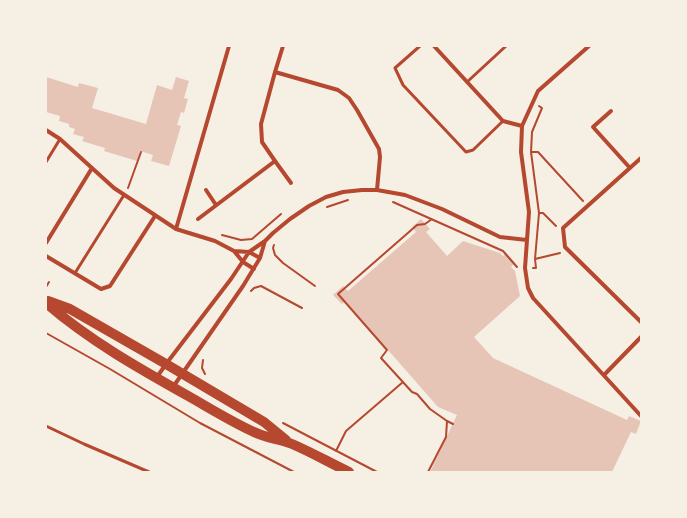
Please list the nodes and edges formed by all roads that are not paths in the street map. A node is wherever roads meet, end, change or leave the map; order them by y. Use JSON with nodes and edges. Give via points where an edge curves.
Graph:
{"nodes":[{"id":1,"x":229,"y":46,"type":"edge"},
{"id":2,"x":283,"y":46,"type":"edge"},
{"id":3,"x":420,"y":46,"type":"edge"},
{"id":4,"x":434,"y":46,"type":"edge"},
{"id":5,"x":506,"y":46,"type":"edge"},
{"id":6,"x":589,"y":46,"type":"edge"},
{"id":7,"x":275,"y":72,"type":"junction"},
{"id":8,"x":467,"y":82,"type":"junction"},
{"id":9,"x":611,"y":110,"type":"dead end"},
{"id":10,"x":503,"y":121,"type":"junction"},
{"id":11,"x":522,"y":126,"type":"junction"},
{"id":12,"x":46,"y":130,"type":"edge"},
{"id":13,"x":60,"y":139,"type":"junction"},
{"id":14,"x":641,"y":158,"type":"edge"},
{"id":15,"x":275,"y":161,"type":"junction"},
{"id":16,"x":46,"y":162,"type":"edge"},
{"id":17,"x":92,"y":168,"type":"junction"},
{"id":18,"x":630,"y":168,"type":"junction"},
{"id":19,"x":291,"y":183,"type":"dead end"},
{"id":20,"x":206,"y":190,"type":"dead end"},
{"id":21,"x":377,"y":190,"type":"junction"},
{"id":22,"x":124,"y":194,"type":"junction"},
{"id":23,"x":216,"y":205,"type":"junction"},
{"id":24,"x":155,"y":216,"type":"junction"},
{"id":25,"x":198,"y":219,"type":"dead end"},
{"id":26,"x":176,"y":229,"type":"junction"},
{"id":27,"x":527,"y":240,"type":"junction"},
{"id":28,"x":265,"y":241,"type":"junction"},
{"id":29,"x":46,"y":244,"type":"edge"},
{"id":30,"x":234,"y":251,"type":"junction"},
{"id":31,"x":249,"y":252,"type":"junction"},
{"id":32,"x":46,"y":256,"type":"edge"},
{"id":33,"x":260,"y":258,"type":"junction"},
{"id":34,"x":243,"y":262,"type":"junction"},
{"id":35,"x":254,"y":268,"type":"junction"},
{"id":36,"x":75,"y":273,"type":"junction"},
{"id":37,"x":46,"y":301,"type":"edge"},
{"id":38,"x":641,"y":322,"type":"edge"},
{"id":39,"x":641,"y":338,"type":"edge"},
{"id":40,"x":166,"y":364,"type":"junction"},
{"id":41,"x":182,"y":374,"type":"junction"},
{"id":42,"x":604,"y":375,"type":"junction"},
{"id":43,"x":156,"y":379,"type":"junction"},
{"id":44,"x":173,"y":388,"type":"junction"},
{"id":45,"x":641,"y":416,"type":"edge"},
{"id":46,"x":46,"y":426,"type":"edge"},
{"id":47,"x":291,"y":443,"type":"junction"},
{"id":48,"x":149,"y":472,"type":"edge"},
{"id":49,"x":349,"y":472,"type":"edge"}],
"edges":[{"from":1,"to":26,"type":"street"},
{"from":2,"to":7,"type":"street"},
{"from":3,"to":10,"type":"lane","via":[[395,68],[403,85],[466,152],[473,150]]},
{"from":4,"to":8,"type":"street"},
{"from":5,"to":8,"type":"lane"},
{"from":6,"to":11,"type":"street","via":[[538,91]]},
{"from":7,"to":15,"type":"street","via":[[261,124],[262,142]]},
{"from":7,"to":21,"type":"street","via":[[338,90],[349,98],[379,149]]},
{"from":8,"to":10,"type":"street"},
{"from":9,"to":18,"type":"street","via":[[593,127]]},
{"from":10,"to":11,"type":"street"},
{"from":11,"to":27,"type":"street","via":[[521,152],[529,212]]},
{"from":12,"to":13,"type":"street"},
{"from":13,"to":16,"type":"lane"},
{"from":13,"to":17,"type":"street"},
{"from":14,"to":18,"type":"street"},
{"from":15,"to":19,"type":"street"},
{"from":15,"to":23,"type":"street"},
{"from":17,"to":22,"type":"street"},
{"from":17,"to":29,"type":"street"},
{"from":18,"to":38,"type":"street","via":[[563,229],[565,247]]},
{"from":20,"to":23,"type":"street"},
{"from":21,"to":27,"type":"street","via":[[405,195],[442,209],[500,237]]},
{"from":21,"to":28,"type":"street","via":[[343,192],[326,197],[290,219]]},
{"from":22,"to":24,"type":"street"},
{"from":22,"to":36,"type":"lane"},
{"from":23,"to":25,"type":"street"},
{"from":24,"to":26,"type":"street"},
{"from":24,"to":36,"type":"street","via":[[110,286],[101,289]]},
{"from":26,"to":30,"type":"street","via":[[216,241]]},
{"from":27,"to":42,"type":"street","via":[[525,268],[528,288],[533,298]]},
{"from":28,"to":31,"type":"street"},
{"from":28,"to":33,"type":"street"},
{"from":30,"to":31,"type":"street"},
{"from":30,"to":34,"type":"street"},
{"from":31,"to":33,"type":"street"},
{"from":31,"to":34,"type":"street"},
{"from":32,"to":36,"type":"street"},
{"from":33,"to":35,"type":"street"},
{"from":34,"to":35,"type":"street"},
{"from":34,"to":40,"type":"street"},
{"from":35,"to":41,"type":"street"},
{"from":37,"to":40,"type":"main road","via":[[70,309]]},
{"from":37,"to":43,"type":"main road","via":[[95,341]]},
{"from":39,"to":42,"type":"street"},
{"from":40,"to":41,"type":"main road"},
{"from":40,"to":43,"type":"street"},
{"from":41,"to":44,"type":"street"},
{"from":41,"to":47,"type":"main road","via":[[264,422]]},
{"from":42,"to":45,"type":"street"},
{"from":43,"to":44,"type":"main road"},
{"from":44,"to":47,"type":"main road","via":[[256,433]]},
{"from":46,"to":48,"type":"lane"},
{"from":47,"to":49,"type":"main road"}]}
